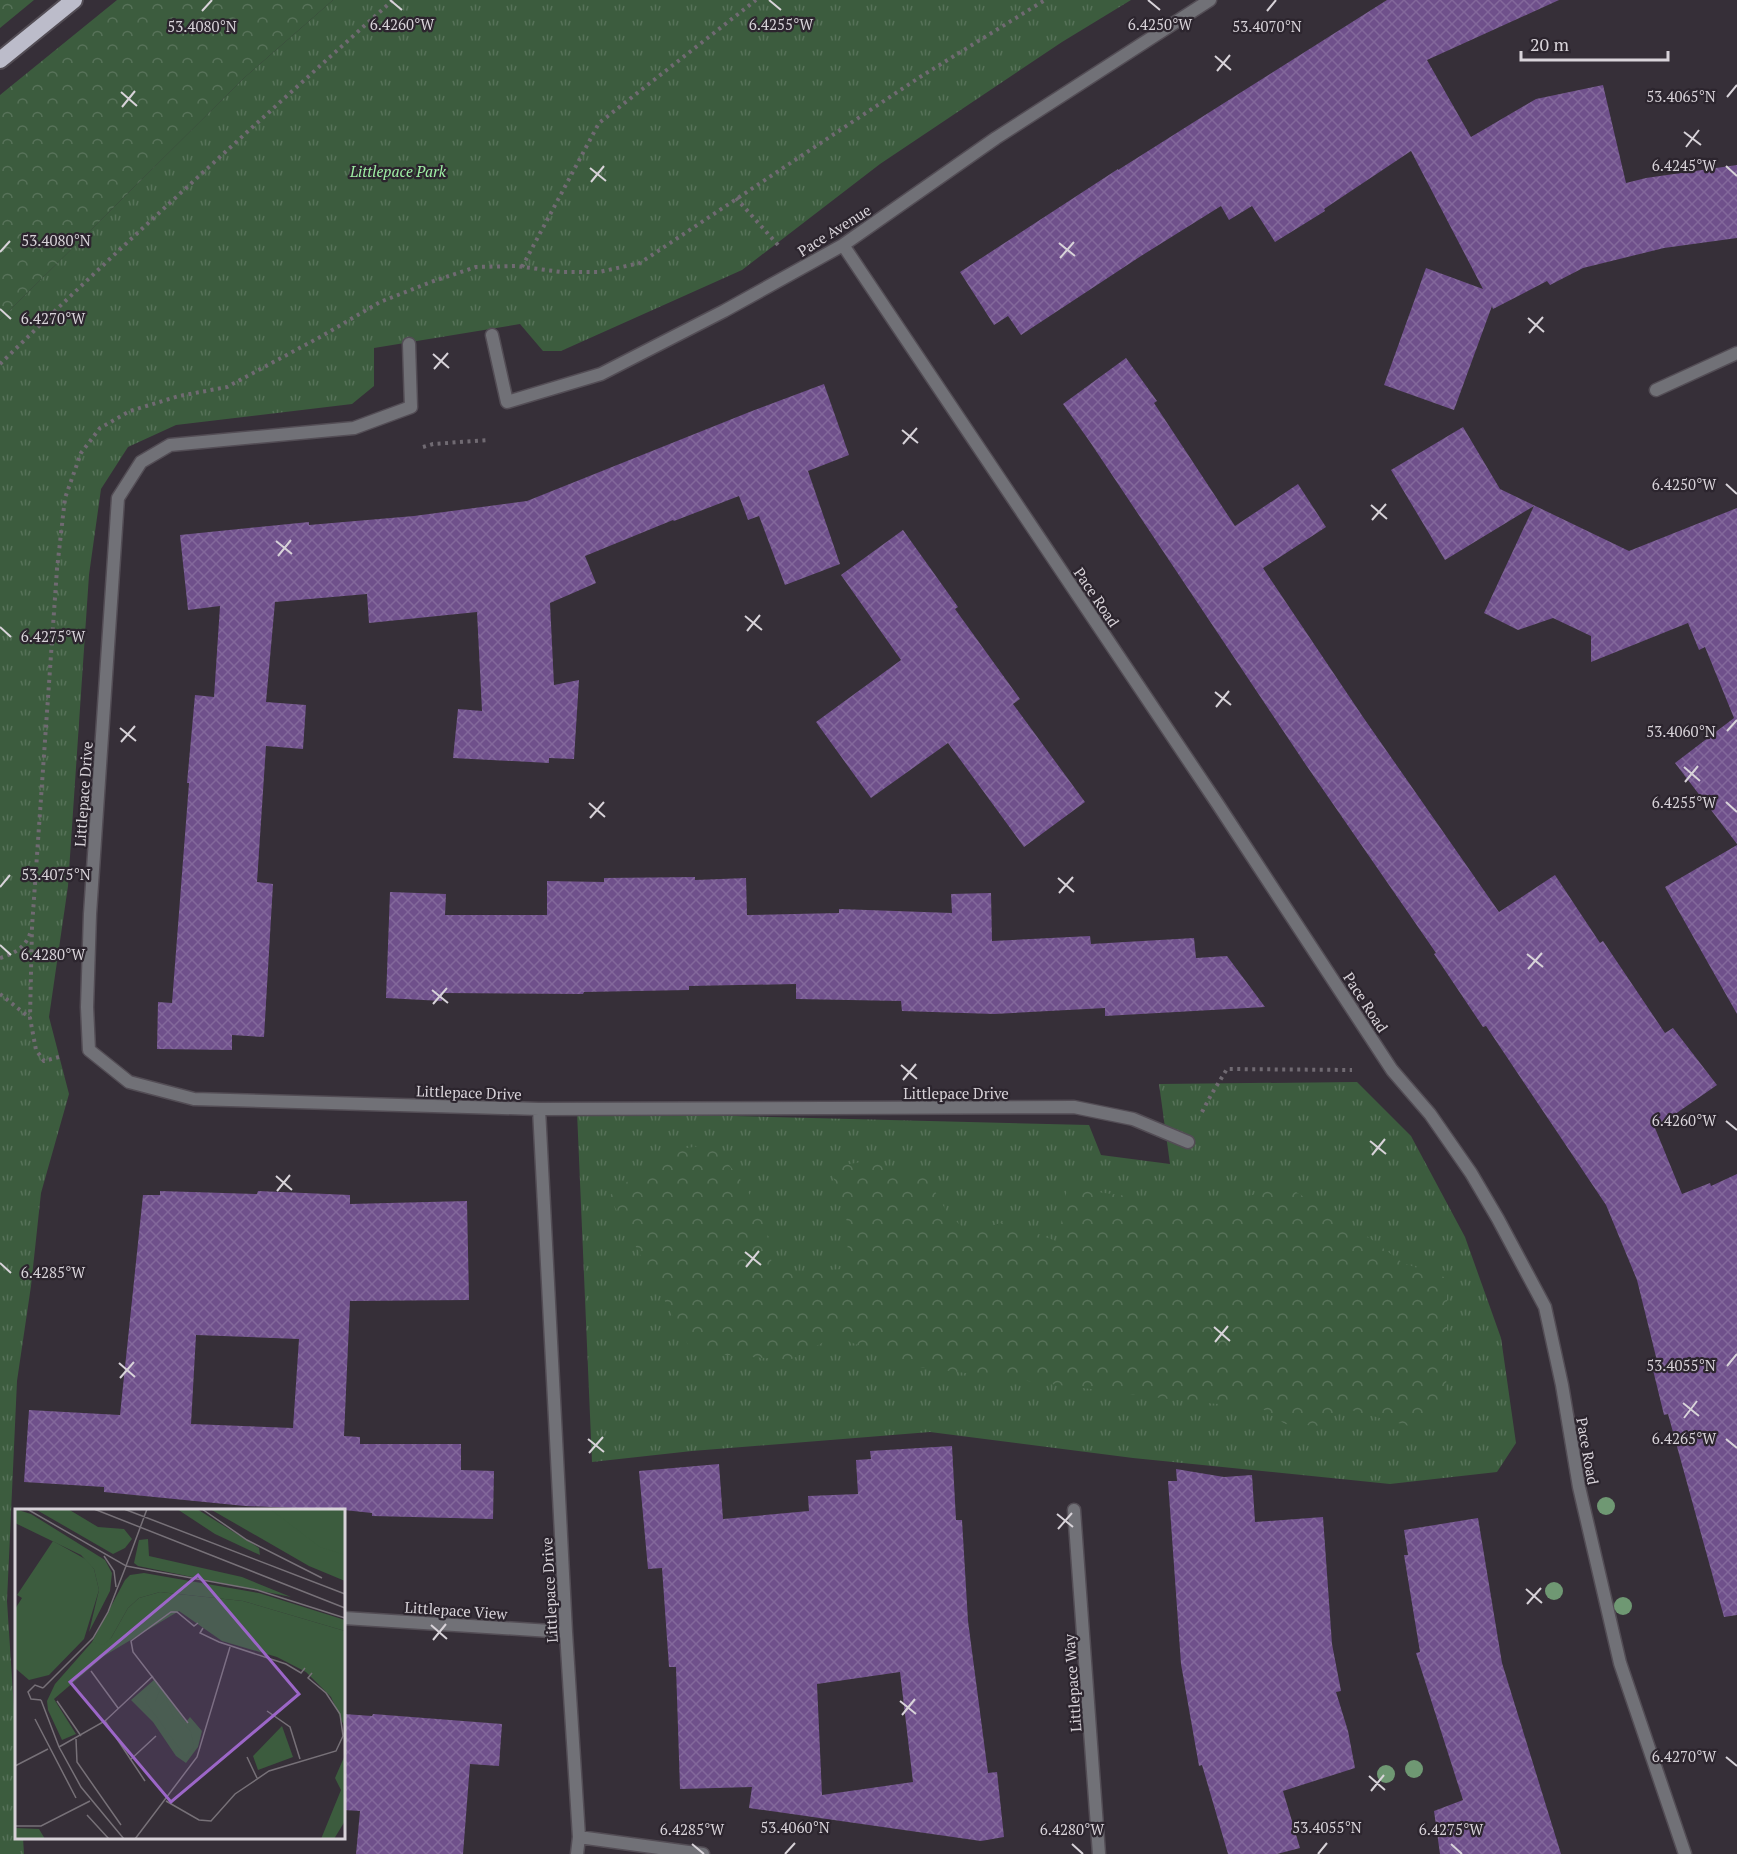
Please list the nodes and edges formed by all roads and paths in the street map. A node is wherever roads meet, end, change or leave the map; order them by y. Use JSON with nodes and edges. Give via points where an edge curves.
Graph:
{"nodes":[{"id":1,"x":74,"y":0,"type":"edge"},
{"id":2,"x":393,"y":0,"type":"edge"},
{"id":3,"x":756,"y":0,"type":"edge"},
{"id":4,"x":1210,"y":0,"type":"edge"},
{"id":5,"x":0,"y":60,"type":"edge"},
{"id":6,"x":736,"y":198,"type":"dead end"},
{"id":7,"x":843,"y":245,"type":"junction"},
{"id":8,"x":522,"y":267,"type":"dead end"},
{"id":9,"x":799,"y":269,"type":"junction"},
{"id":10,"x":492,"y":335,"type":"dead end"},
{"id":11,"x":409,"y":344,"type":"dead end"},
{"id":12,"x":1737,"y":353,"type":"edge"},
{"id":13,"x":0,"y":364,"type":"edge"},
{"id":14,"x":1656,"y":390,"type":"dead end"},
{"id":15,"x":488,"y":440,"type":"dead end"},
{"id":16,"x":423,"y":447,"type":"dead end"},
{"id":17,"x":32,"y":927,"type":"dead end"},
{"id":18,"x":0,"y":958,"type":"edge"},
{"id":19,"x":0,"y":994,"type":"edge"},
{"id":20,"x":30,"y":1018,"type":"dead end"},
{"id":21,"x":1392,"y":1070,"type":"junction"},
{"id":22,"x":539,"y":1109,"type":"junction"},
{"id":23,"x":1188,"y":1142,"type":"joint"},
{"id":24,"x":1074,"y":1510,"type":"dead end"},
{"id":25,"x":345,"y":1618,"type":"edge"},
{"id":26,"x":566,"y":1632,"type":"junction"},
{"id":27,"x":579,"y":1838,"type":"junction"},
{"id":28,"x":577,"y":1854,"type":"edge"},
{"id":29,"x":703,"y":1854,"type":"edge"},
{"id":30,"x":1099,"y":1854,"type":"edge"},
{"id":31,"x":1684,"y":1854,"type":"edge"}],
"edges":[{"from":1,"to":5,"type":"highway"},
{"from":2,"to":13,"type":"path"},
{"from":3,"to":8,"type":"path","via":[[599,123]]},
{"from":4,"to":7,"type":"street","name":"Pace Avenue","via":[[996,138]]},
{"from":6,"to":9,"type":"path"},
{"from":7,"to":9,"type":"street","name":"Pace Avenue"},
{"from":7,"to":21,"type":"street","name":"Pace Road"},
{"from":9,"to":10,"type":"street","name":"Pace Avenue","via":[[601,374],[507,402]]},
{"from":11,"to":22,"type":"street","name":"Littlepace Drive","via":[[411,407],[354,428],[170,445],[141,462],[118,498],[90,914],[89,1050],[129,1082],[194,1099]]},
{"from":12,"to":14,"type":"street"},
{"from":15,"to":16,"type":"path"},
{"from":17,"to":18,"type":"path","via":[[27,943]]},
{"from":19,"to":20,"type":"path"},
{"from":21,"to":23,"type":"path","via":[[1227,1069]]},
{"from":21,"to":31,"type":"street","name":"Pace Road","via":[[1430,1114],[1472,1173],[1545,1307],[1579,1487],[1620,1664]]},
{"from":22,"to":23,"type":"street","name":"Littlepace Drive","via":[[1074,1107],[1132,1119]]},
{"from":22,"to":26,"type":"street","name":"Littlepace Drive"},
{"from":24,"to":30,"type":"street","name":"Littlepace Way"},
{"from":25,"to":26,"type":"street","name":"Littlepace View"},
{"from":26,"to":27,"type":"street","name":"Littlepace Drive"},
{"from":27,"to":28,"type":"street","name":"Littlepace Drive"},
{"from":27,"to":29,"type":"street"}]}
